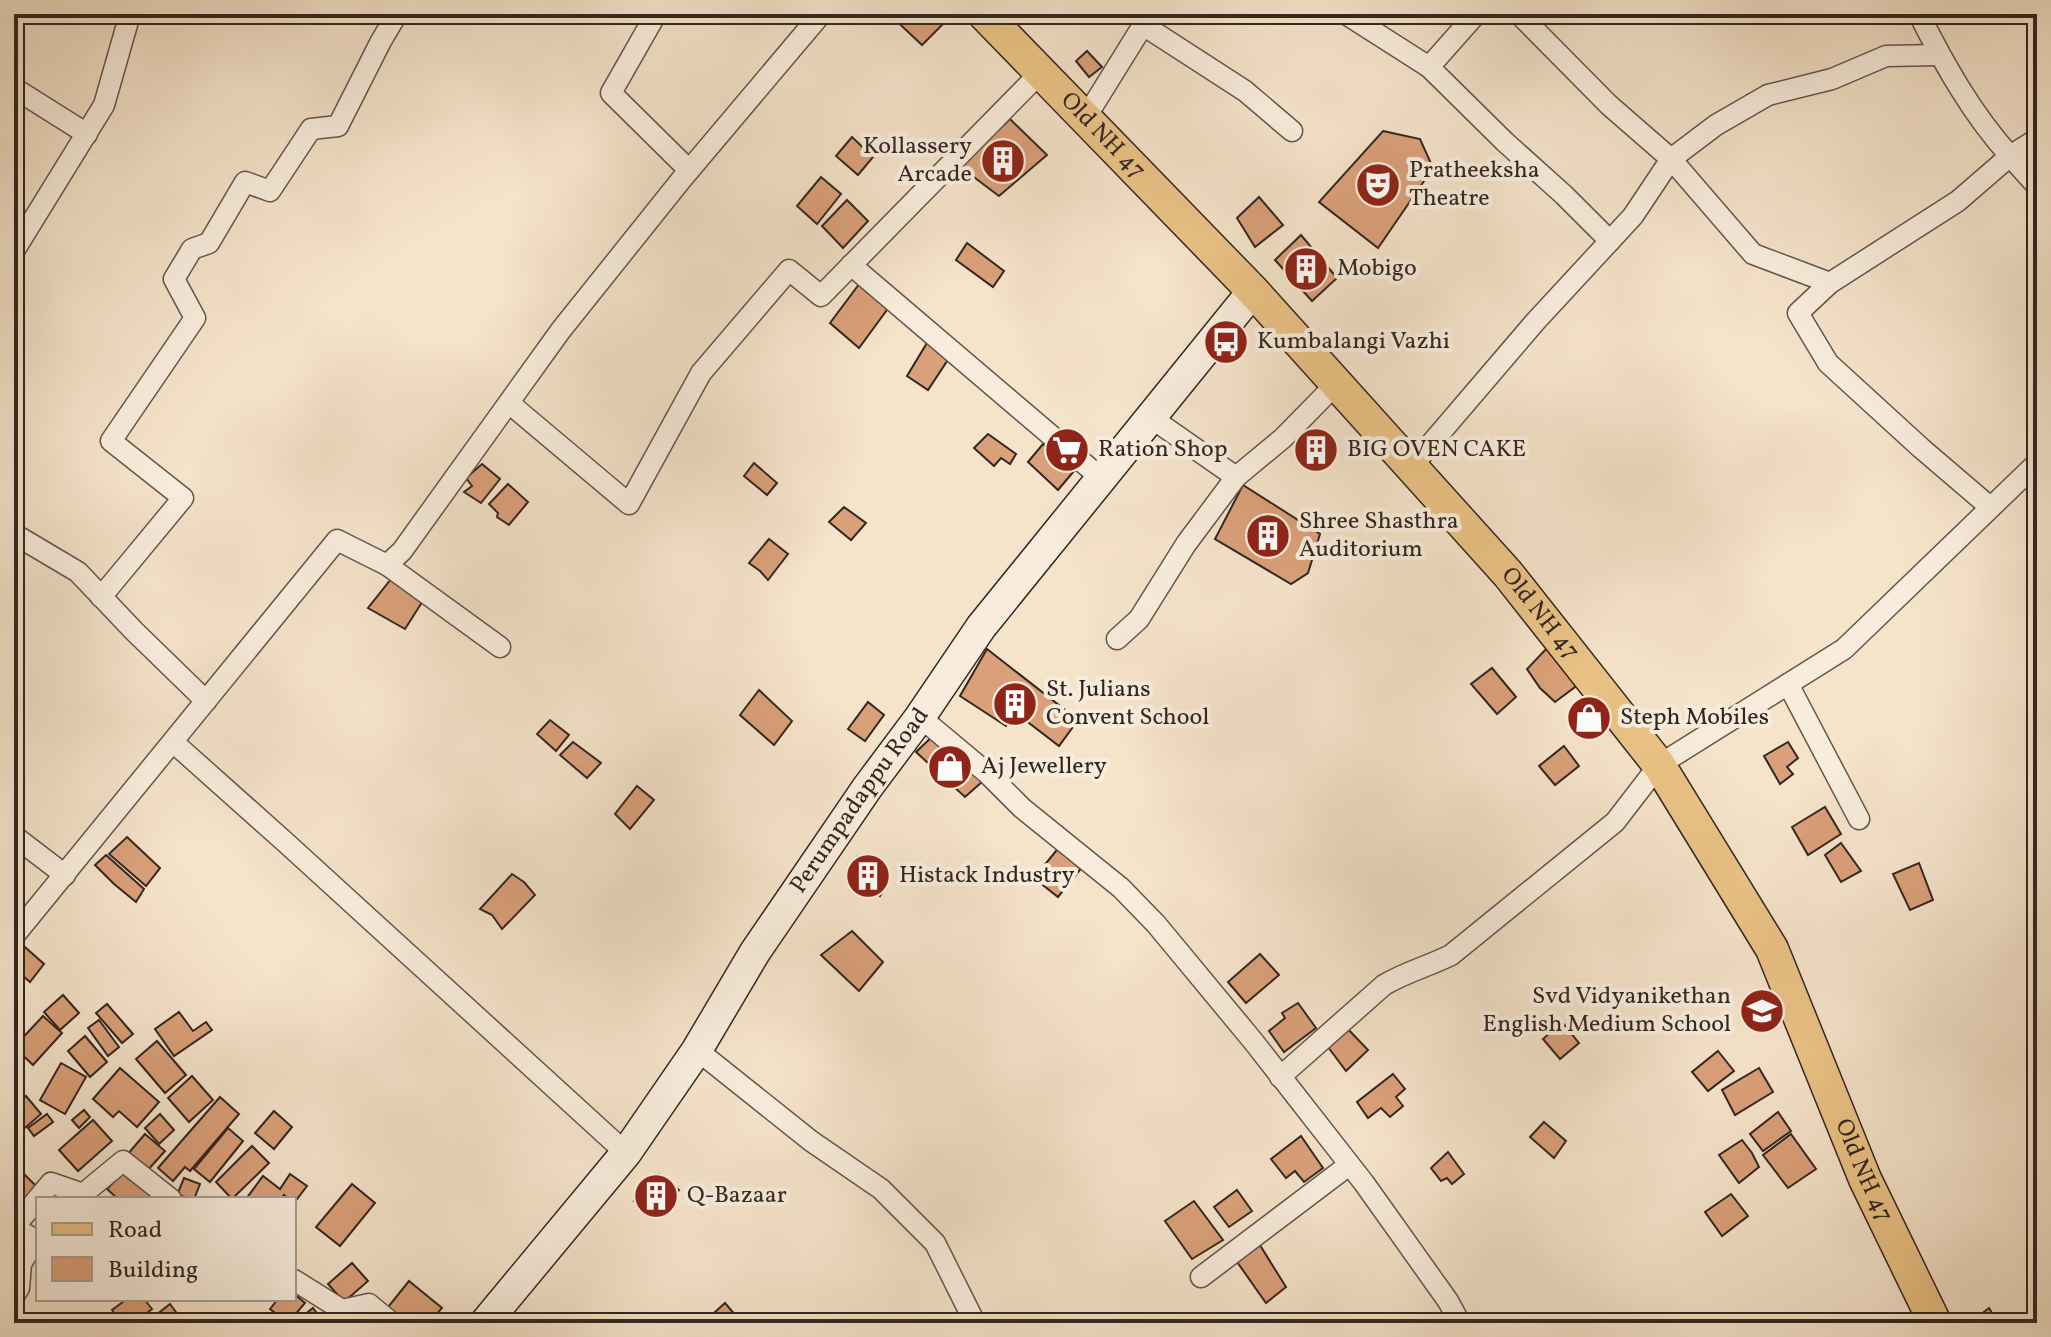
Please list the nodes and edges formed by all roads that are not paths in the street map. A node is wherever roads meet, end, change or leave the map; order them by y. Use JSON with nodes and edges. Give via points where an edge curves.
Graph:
{"nodes":[{"id":1,"x":130,"y":14,"type":"edge"},
{"id":2,"x":397,"y":14,"type":"edge"},
{"id":3,"x":656,"y":14,"type":"edge"},
{"id":4,"x":821,"y":14,"type":"edge"},
{"id":5,"x":984,"y":14,"type":"edge"},
{"id":6,"x":1346,"y":14,"type":"edge"},
{"id":7,"x":1476,"y":14,"type":"edge"},
{"id":8,"x":1519,"y":14,"type":"edge"},
{"id":9,"x":1919,"y":14,"type":"edge"},
{"id":10,"x":1146,"y":19,"type":"edge"},
{"id":11,"x":1939,"y":55,"type":"junction"},
{"id":12,"x":1429,"y":67,"type":"junction"},
{"id":13,"x":1041,"y":72,"type":"junction"},
{"id":14,"x":14,"y":88,"type":"edge"},
{"id":15,"x":1086,"y":117,"type":"junction"},
{"id":16,"x":1292,"y":131,"type":"dead end"},
{"id":17,"x":87,"y":134,"type":"junction"},
{"id":18,"x":2037,"y":139,"type":"edge"},
{"id":19,"x":2010,"y":156,"type":"junction"},
{"id":20,"x":1671,"y":159,"type":"junction"},
{"id":21,"x":689,"y":170,"type":"junction"},
{"id":22,"x":2037,"y":186,"type":"edge"},
{"id":23,"x":1610,"y":241,"type":"junction"},
{"id":24,"x":14,"y":251,"type":"edge"},
{"id":25,"x":851,"y":265,"type":"junction"},
{"id":26,"x":1830,"y":283,"type":"junction"},
{"id":27,"x":1253,"y":291,"type":"junction"},
{"id":28,"x":1336,"y":384,"type":"junction"},
{"id":29,"x":509,"y":403,"type":"junction"},
{"id":30,"x":1150,"y":417,"type":"junction"},
{"id":31,"x":1411,"y":467,"type":"junction"},
{"id":32,"x":2034,"y":474,"type":"edge"},
{"id":33,"x":1236,"y":477,"type":"junction"},
{"id":34,"x":1101,"y":478,"type":"junction"},
{"id":35,"x":1990,"y":507,"type":"junction"},
{"id":36,"x":14,"y":534,"type":"edge"},
{"id":37,"x":387,"y":565,"type":"junction"},
{"id":38,"x":101,"y":597,"type":"junction"},
{"id":39,"x":1117,"y":639,"type":"dead end"},
{"id":40,"x":500,"y":647,"type":"dead end"},
{"id":41,"x":1788,"y":684,"type":"junction"},
{"id":42,"x":206,"y":701,"type":"junction"},
{"id":43,"x":920,"y":717,"type":"junction"},
{"id":44,"x":173,"y":742,"type":"junction"},
{"id":45,"x":1659,"y":765,"type":"junction"},
{"id":46,"x":1859,"y":819,"type":"dead end"},
{"id":47,"x":14,"y":836,"type":"edge"},
{"id":48,"x":65,"y":875,"type":"junction"},
{"id":49,"x":14,"y":936,"type":"edge"},
{"id":50,"x":697,"y":1050,"type":"junction"},
{"id":51,"x":1280,"y":1077,"type":"junction"},
{"id":52,"x":626,"y":1153,"type":"junction"},
{"id":53,"x":1349,"y":1165,"type":"junction"},
{"id":54,"x":39,"y":1197,"type":"edge"},
{"id":55,"x":168,"y":1197,"type":"edge"},
{"id":56,"x":36,"y":1201,"type":"edge"},
{"id":57,"x":1201,"y":1277,"type":"dead end"},
{"id":58,"x":296,"y":1281,"type":"edge"},
{"id":59,"x":14,"y":1296,"type":"edge"},
{"id":60,"x":351,"y":1315,"type":"edge"},
{"id":61,"x":971,"y":1316,"type":"edge"},
{"id":62,"x":392,"y":1323,"type":"edge"},
{"id":63,"x":485,"y":1323,"type":"edge"},
{"id":64,"x":950,"y":1323,"type":"edge"},
{"id":65,"x":1460,"y":1323,"type":"edge"},
{"id":66,"x":1935,"y":1323,"type":"edge"}],
"edges":[{"from":1,"to":17,"type":"street","via":[[104,105]]},
{"from":2,"to":38,"type":"street","via":[[338,126],[311,129],[270,191],[245,182],[209,243],[192,249],[174,279],[195,318],[111,441],[183,498]]},
{"from":3,"to":21,"type":"street","via":[[611,93]]},
{"from":4,"to":21,"type":"street"},
{"from":5,"to":13,"type":"main road","name":"Old NH 47"},
{"from":6,"to":12,"type":"street"},
{"from":7,"to":12,"type":"street"},
{"from":8,"to":20,"type":"street"},
{"from":9,"to":11,"type":"street"},
{"from":10,"to":15,"type":"street"},
{"from":10,"to":16,"type":"street"},
{"from":11,"to":19,"type":"street"},
{"from":11,"to":20,"type":"street","via":[[1886,56],[1832,79],[1768,95]]},
{"from":12,"to":23,"type":"street"},
{"from":13,"to":15,"type":"main road","name":"Old NH 47"},
{"from":13,"to":25,"type":"street"},
{"from":14,"to":17,"type":"street"},
{"from":15,"to":27,"type":"main road","name":"Old NH 47"},
{"from":17,"to":24,"type":"street"},
{"from":18,"to":19,"type":"street"},
{"from":19,"to":22,"type":"street"},
{"from":19,"to":26,"type":"street","via":[[1958,201]]},
{"from":20,"to":23,"type":"street"},
{"from":20,"to":26,"type":"street","via":[[1753,254]]},
{"from":21,"to":29,"type":"street"},
{"from":23,"to":31,"type":"street"},
{"from":25,"to":29,"type":"street","via":[[821,296],[789,270],[701,373],[629,504]]},
{"from":25,"to":34,"type":"street"},
{"from":26,"to":35,"type":"street","via":[[1798,313],[1828,363]]},
{"from":27,"to":28,"type":"main road","name":"Old NH 47"},
{"from":27,"to":30,"type":"main road","name":"Perumpadappu Road"},
{"from":28,"to":31,"type":"main road","name":"Old NH 47"},
{"from":28,"to":33,"type":"street"},
{"from":29,"to":37,"type":"street"},
{"from":30,"to":33,"type":"street"},
{"from":30,"to":34,"type":"main road","name":"Perumpadappu Road"},
{"from":31,"to":45,"type":"main road","name":"Old NH 47","via":[[1508,574]]},
{"from":32,"to":35,"type":"street"},
{"from":33,"to":39,"type":"street","via":[[1139,619]]},
{"from":34,"to":43,"type":"main road","name":"Perumpadappu Road","via":[[981,627]]},
{"from":35,"to":41,"type":"street","via":[[1844,649]]},
{"from":36,"to":38,"type":"street","via":[[78,572]]},
{"from":37,"to":40,"type":"street"},
{"from":37,"to":42,"type":"street","via":[[337,540]]},
{"from":38,"to":42,"type":"street"},
{"from":41,"to":45,"type":"street"},
{"from":41,"to":46,"type":"street"},
{"from":42,"to":44,"type":"street"},
{"from":43,"to":50,"type":"main road","name":"Perumpadappu Road","via":[[755,952]]},
{"from":43,"to":51,"type":"street","via":[[1121,888]]},
{"from":44,"to":48,"type":"street"},
{"from":44,"to":52,"type":"street"},
{"from":45,"to":51,"type":"street","via":[[1615,822],[1451,955],[1384,985]]},
{"from":45,"to":66,"type":"main road","name":"Old NH 47","via":[[1772,949],[1865,1179]]},
{"from":47,"to":48,"type":"street"},
{"from":48,"to":49,"type":"street"},
{"from":50,"to":52,"type":"main road","name":"Perumpadappu Road"},
{"from":50,"to":61,"type":"street","via":[[881,1189],[935,1243]]},
{"from":51,"to":53,"type":"street"},
{"from":52,"to":63,"type":"main road","name":"Perumpadappu Road"},
{"from":53,"to":57,"type":"street"},
{"from":53,"to":65,"type":"street"},
{"from":54,"to":55,"type":"street","via":[[51,1183],[83,1194],[123,1161]]},
{"from":56,"to":59,"type":"street","via":[[14,1227],[35,1240],[21,1264]]},
{"from":58,"to":60,"type":"street"},
{"from":60,"to":62,"type":"street","via":[[369,1304]]},
{"from":61,"to":64,"type":"street"}]}
